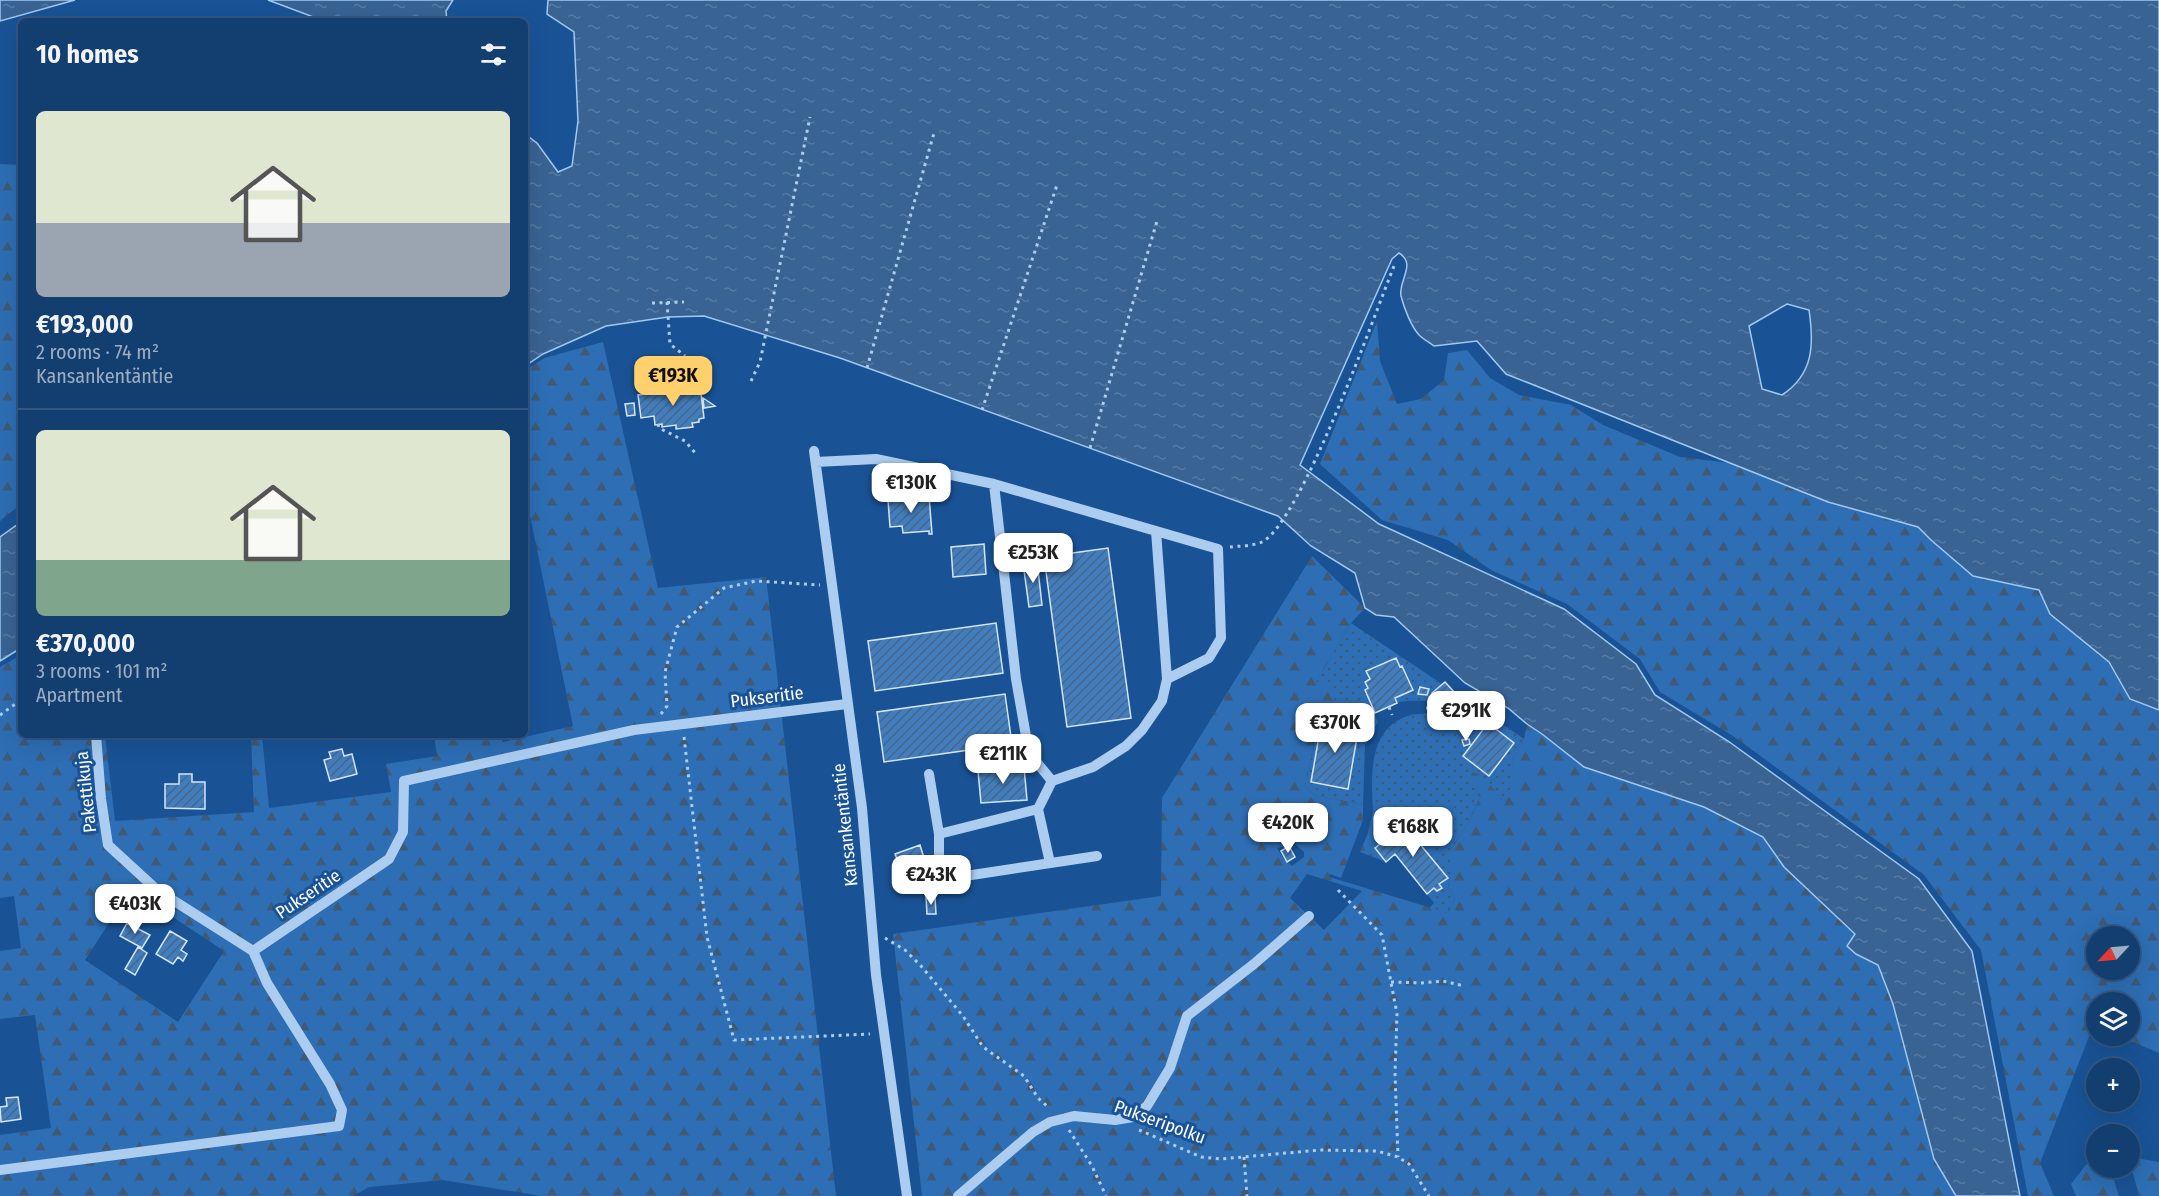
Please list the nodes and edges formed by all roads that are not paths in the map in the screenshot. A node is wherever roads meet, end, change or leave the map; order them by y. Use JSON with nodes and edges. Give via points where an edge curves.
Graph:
{"nodes":[{"id":1,"x":994,"y":484,"type":"junction"},
{"id":2,"x":1156,"y":531,"type":"junction"},
{"id":3,"x":1167,"y":679,"type":"junction"},
{"id":4,"x":847,"y":704,"type":"junction"},
{"id":5,"x":96,"y":738,"type":"edge"},
{"id":6,"x":928,"y":774,"type":"dead end"},
{"id":7,"x":1052,"y":781,"type":"junction"},
{"id":8,"x":1038,"y":809,"type":"junction"},
{"id":9,"x":939,"y":834,"type":"junction"},
{"id":10,"x":1097,"y":856,"type":"dead end"},
{"id":11,"x":1050,"y":864,"type":"junction"},
{"id":12,"x":1309,"y":916,"type":"dead end"},
{"id":13,"x":253,"y":951,"type":"junction"},
{"id":14,"x":0,"y":1170,"type":"edge"},
{"id":15,"x":907,"y":1196,"type":"edge"},
{"id":16,"x":958,"y":1196,"type":"edge"}],
"edges":[{"from":1,"to":2,"type":"street"},
{"from":1,"to":4,"type":"street","name":"Kansankentäntie","via":[[876,459],[815,456]]},
{"from":1,"to":7,"type":"street","via":[[1016,679],[1029,753]]},
{"from":2,"to":3,"type":"street"},
{"from":2,"to":3,"type":"street","via":[[1218,549],[1221,638],[1209,658]]},
{"from":3,"to":7,"type":"street","via":[[1162,700],[1142,730],[1125,746],[1093,767]]},
{"from":4,"to":13,"type":"street","name":"Pukseritie","via":[[634,730],[404,781],[403,832],[389,859]]},
{"from":4,"to":15,"type":"street","name":"Kansankentäntie","via":[[862,808],[876,975]]},
{"from":5,"to":13,"type":"street","name":"Pakettikuja","via":[[108,845],[158,890]]},
{"from":6,"to":9,"type":"street"},
{"from":7,"to":8,"type":"street"},
{"from":8,"to":9,"type":"street"},
{"from":8,"to":11,"type":"street"},
{"from":9,"to":11,"type":"street","via":[[939,880]]},
{"from":10,"to":11,"type":"street"},
{"from":12,"to":16,"type":"street","name":"Pukseripolku","via":[[1187,1016],[1170,1068],[1147,1106],[1133,1117],[1115,1120],[1067,1116],[1050,1122]]},
{"from":13,"to":14,"type":"street","via":[[267,983],[330,1084],[342,1110],[339,1126]]}]}
